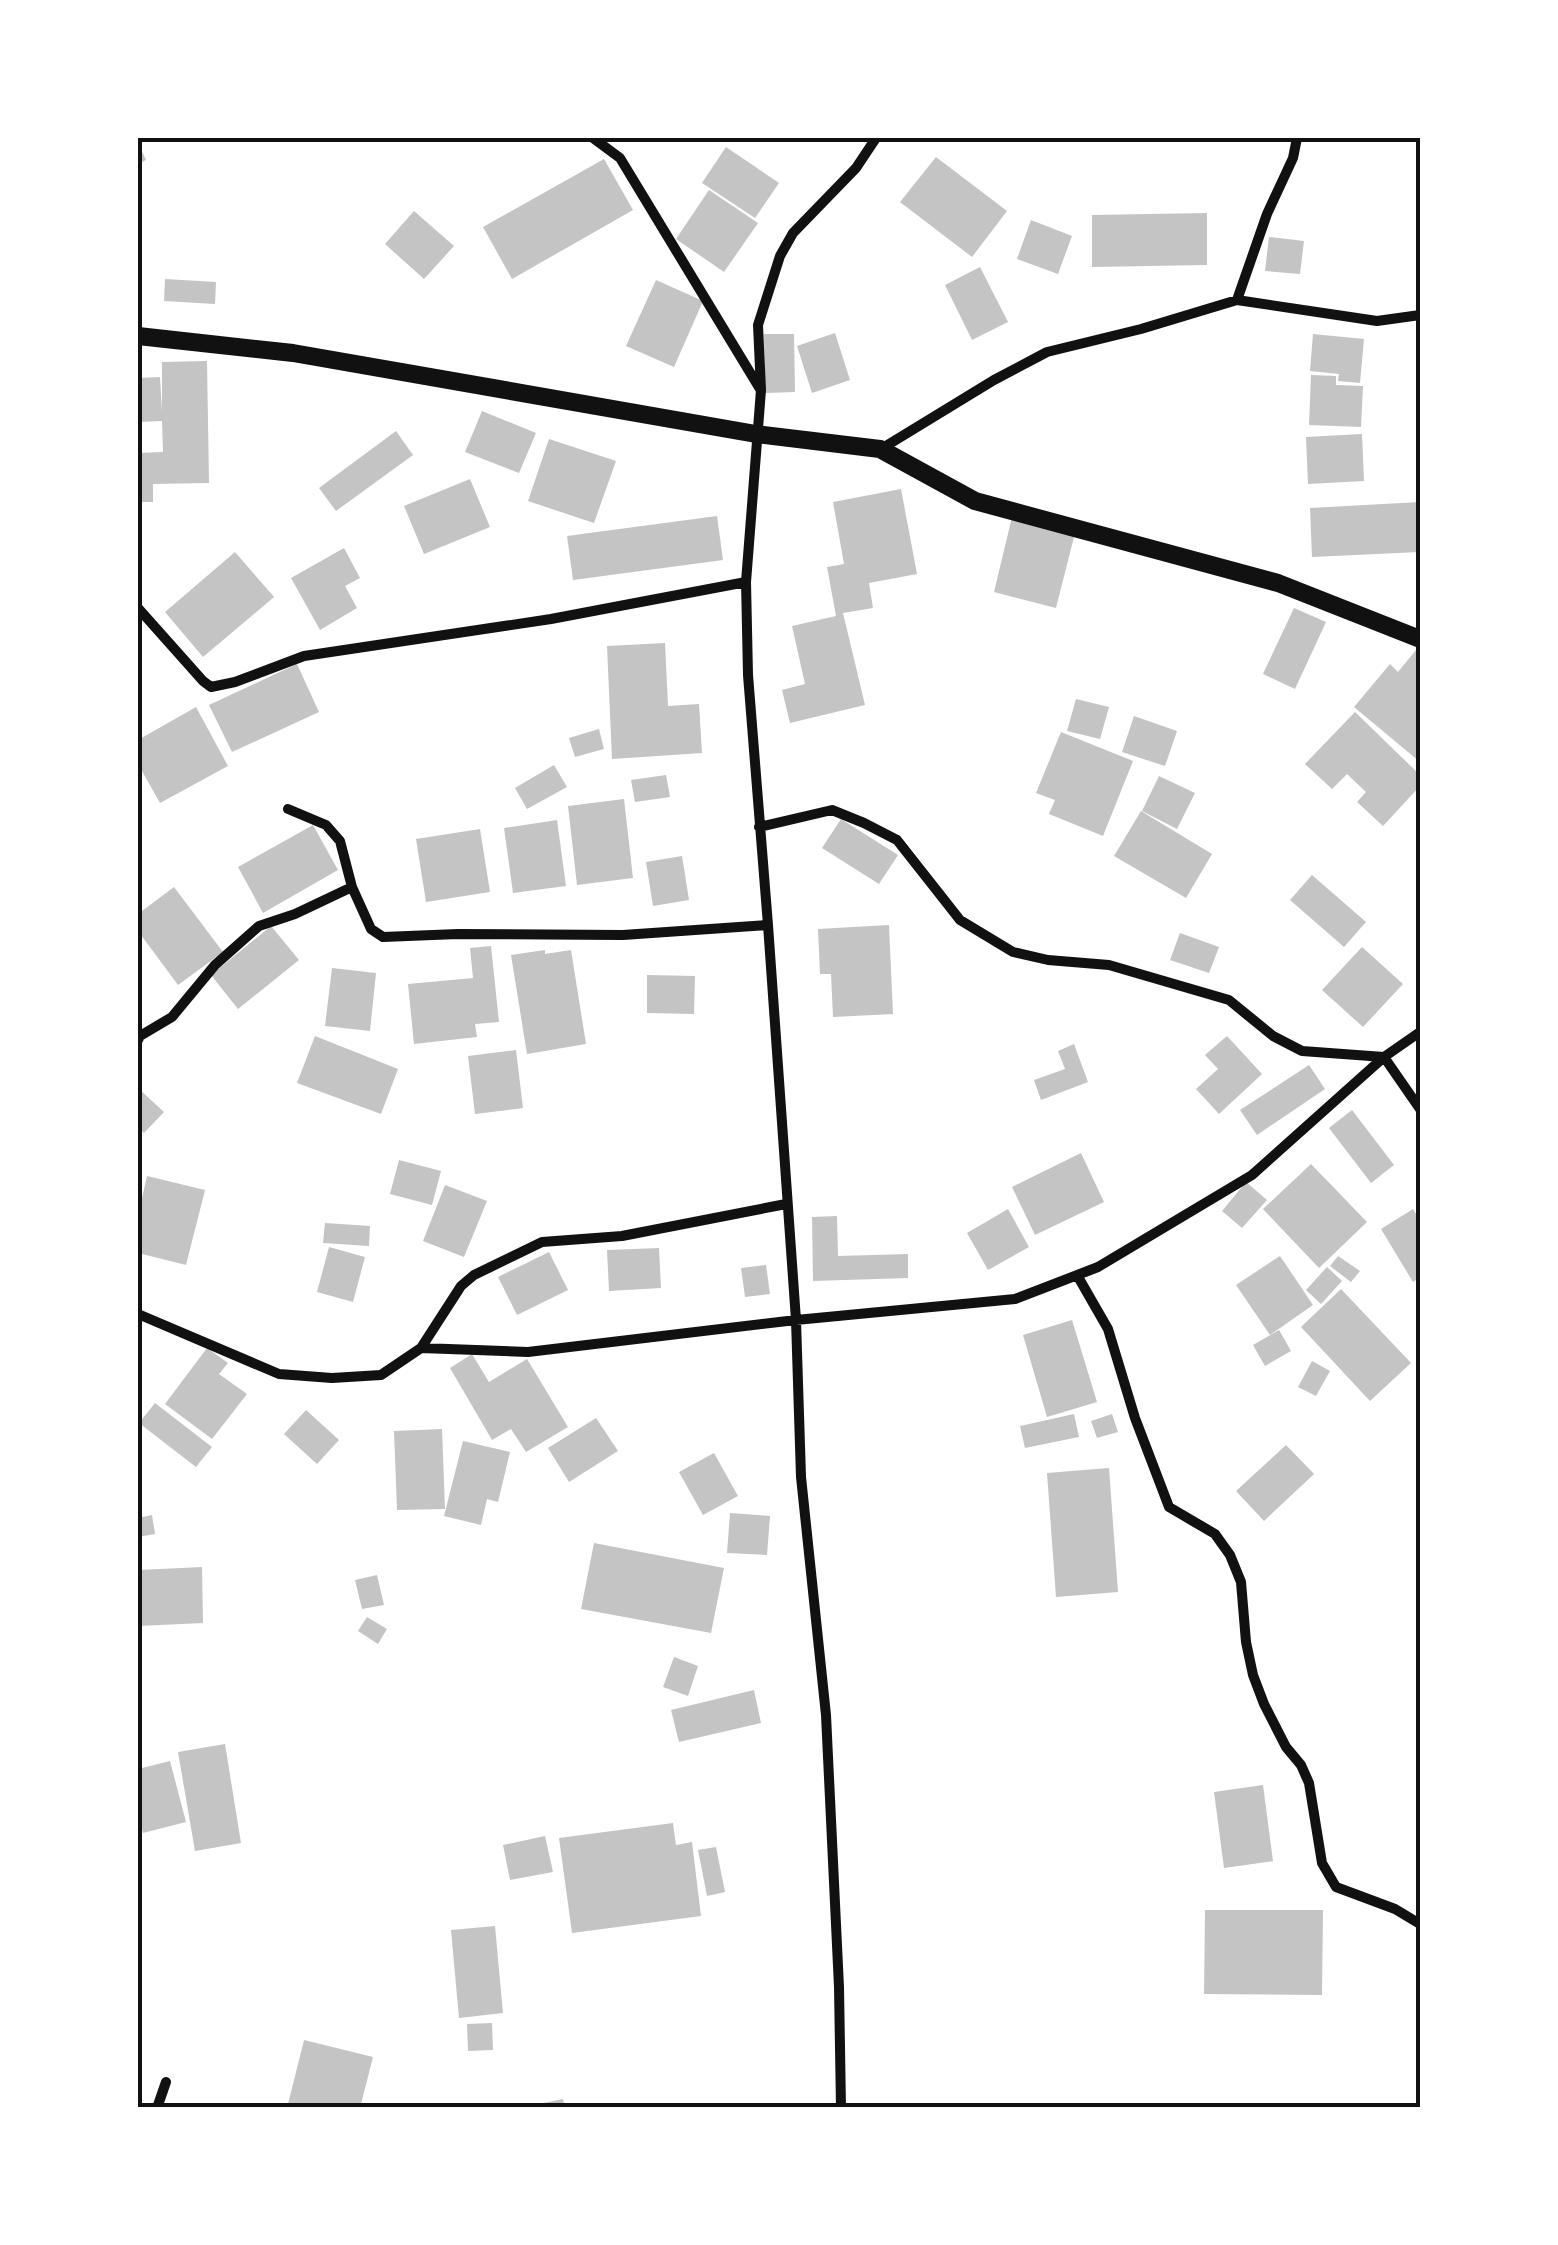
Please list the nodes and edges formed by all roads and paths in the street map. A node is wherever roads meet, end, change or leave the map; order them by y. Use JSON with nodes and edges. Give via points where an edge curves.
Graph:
{"nodes":[{"id":1,"x":593,"y":138,"type":"edge"},
{"id":2,"x":876,"y":138,"type":"edge"},
{"id":3,"x":1297,"y":138,"type":"edge"},
{"id":4,"x":1237,"y":300,"type":"junction"},
{"id":5,"x":1420,"y":316,"type":"edge"},
{"id":6,"x":138,"y":336,"type":"edge"},
{"id":7,"x":760,"y":390,"type":"junction"},
{"id":8,"x":756,"y":434,"type":"junction"},
{"id":9,"x":880,"y":449,"type":"junction"},
{"id":10,"x":746,"y":582,"type":"junction"},
{"id":11,"x":138,"y":608,"type":"edge"},
{"id":12,"x":1420,"y":639,"type":"edge"},
{"id":13,"x":288,"y":810,"type":"dead end"},
{"id":14,"x":759,"y":827,"type":"junction"},
{"id":15,"x":352,"y":887,"type":"junction"},
{"id":16,"x":768,"y":924,"type":"junction"},
{"id":17,"x":1420,"y":1032,"type":"edge"},
{"id":18,"x":138,"y":1036,"type":"edge"},
{"id":19,"x":1384,"y":1057,"type":"junction"},
{"id":20,"x":1420,"y":1108,"type":"edge"},
{"id":21,"x":786,"y":1204,"type":"junction"},
{"id":22,"x":1077,"y":1275,"type":"junction"},
{"id":23,"x":138,"y":1314,"type":"edge"},
{"id":24,"x":796,"y":1320,"type":"junction"},
{"id":25,"x":420,"y":1348,"type":"junction"},
{"id":26,"x":1420,"y":1924,"type":"edge"},
{"id":27,"x":166,"y":2082,"type":"dead end"},
{"id":28,"x":157,"y":2108,"type":"edge"},
{"id":29,"x":841,"y":2108,"type":"edge"}],
"edges":[{"from":1,"to":7,"type":"street","via":[[620,158]]},
{"from":2,"to":7,"type":"street","via":[[780,256],[758,325]]},
{"from":3,"to":4,"type":"street"},
{"from":4,"to":5,"type":"street","via":[[1378,321]]},
{"from":4,"to":9,"type":"street","via":[[1047,352]]},
{"from":6,"to":8,"type":"street","via":[[293,353]]},
{"from":7,"to":8,"type":"street"},
{"from":8,"to":9,"type":"street"},
{"from":8,"to":10,"type":"street"},
{"from":9,"to":12,"type":"street","via":[[975,501],[1278,583]]},
{"from":10,"to":11,"type":"street","via":[[304,656],[211,687]]},
{"from":10,"to":14,"type":"street"},
{"from":13,"to":15,"type":"street","via":[[326,825],[340,841]]},
{"from":14,"to":16,"type":"street"},
{"from":14,"to":19,"type":"street","via":[[832,810],[897,840],[960,920],[1013,952],[1109,965],[1228,1000],[1302,1051]]},
{"from":15,"to":16,"type":"street","via":[[371,928],[383,936],[623,936]]},
{"from":15,"to":18,"type":"street","via":[[258,926],[172,1017]]},
{"from":16,"to":21,"type":"street"},
{"from":17,"to":19,"type":"street"},
{"from":19,"to":20,"type":"street"},
{"from":19,"to":22,"type":"street","via":[[1252,1175]]},
{"from":21,"to":24,"type":"street"},
{"from":21,"to":25,"type":"street","via":[[622,1236],[542,1242],[461,1286]]},
{"from":22,"to":24,"type":"street","via":[[1014,1298]]},
{"from":22,"to":26,"type":"street","via":[[1108,1329],[1169,1508],[1215,1534],[1230,1555],[1241,1582],[1253,1675],[1309,1783],[1322,1863],[1336,1887]]},
{"from":23,"to":25,"type":"street","via":[[279,1374],[380,1375]]},
{"from":24,"to":25,"type":"street","via":[[528,1352]]},
{"from":24,"to":29,"type":"street","via":[[802,1477],[826,1715]]},
{"from":27,"to":28,"type":"street"}]}
